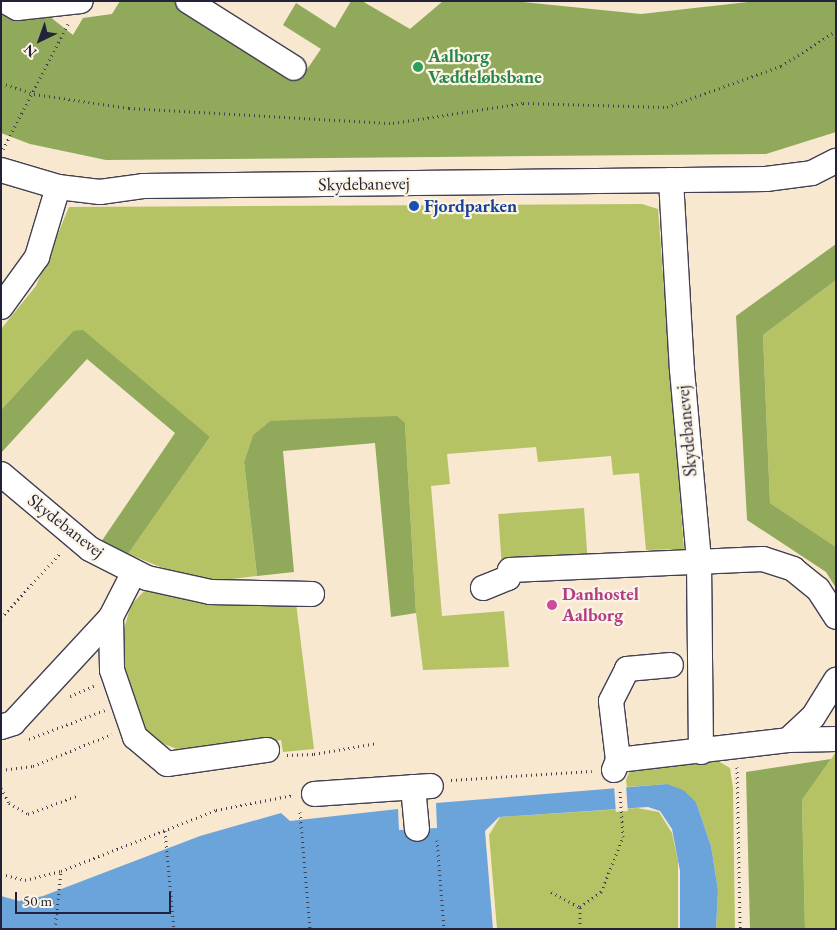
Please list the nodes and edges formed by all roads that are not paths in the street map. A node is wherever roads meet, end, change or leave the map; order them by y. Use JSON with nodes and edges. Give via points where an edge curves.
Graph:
{"nodes":[{"id":1,"x":5,"y":1,"type":"edge"},
{"id":2,"x":188,"y":1,"type":"edge"},
{"id":3,"x":73,"y":2,"type":"edge"},
{"id":4,"x":294,"y":68,"type":"dead end"},
{"id":5,"x":836,"y":161,"type":"edge"},
{"id":6,"x":1,"y":170,"type":"edge"},
{"id":7,"x":671,"y":180,"type":"junction"},
{"id":8,"x":58,"y":187,"type":"junction"},
{"id":9,"x":1,"y":307,"type":"edge"},
{"id":10,"x":1,"y":474,"type":"edge"},
{"id":11,"x":699,"y":561,"type":"junction"},
{"id":12,"x":134,"y":572,"type":"junction"},
{"id":13,"x":483,"y":588,"type":"dead end"},
{"id":14,"x":312,"y":594,"type":"dead end"},
{"id":15,"x":111,"y":617,"type":"junction"},
{"id":16,"x":836,"y":617,"type":"edge"},
{"id":17,"x":671,"y":665,"type":"dead end"},
{"id":18,"x":836,"y":680,"type":"edge"},
{"id":19,"x":1,"y":727,"type":"edge"},
{"id":20,"x":836,"y":739,"type":"edge"},
{"id":21,"x":788,"y":740,"type":"junction"},
{"id":22,"x":267,"y":750,"type":"road end"},
{"id":23,"x":701,"y":752,"type":"junction"},
{"id":24,"x":306,"y":794,"type":"road end"},
{"id":25,"x":427,"y":830,"type":"road end"}],
"edges":[{"from":1,"to":3,"type":"street","via":[[17,8]]},
{"from":2,"to":4,"type":"street"},
{"from":5,"to":7,"type":"street","name":"Skydebanevej","via":[[812,173],[766,179]]},
{"from":6,"to":8,"type":"street","name":"Skydebanevej"},
{"from":7,"to":8,"type":"street","name":"Skydebanevej","via":[[143,186],[100,192]]},
{"from":7,"to":11,"type":"street","name":"Skydebanevej","via":[[682,370]]},
{"from":8,"to":9,"type":"street","via":[[37,257]]},
{"from":10,"to":12,"type":"street","name":"Skydebanevej","via":[[90,549]]},
{"from":11,"to":13,"type":"street","via":[[510,570],[508,578]]},
{"from":11,"to":16,"type":"street","via":[[763,559],[793,569],[818,589]]},
{"from":11,"to":23,"type":"street","name":"Skydebanevej"},
{"from":12,"to":14,"type":"street","name":"Skydebanevej","via":[[210,592]]},
{"from":12,"to":15,"type":"street"},
{"from":15,"to":19,"type":"street","via":[[13,723]]},
{"from":15,"to":22,"type":"street","via":[[114,678],[134,737],[167,764]]},
{"from":17,"to":23,"type":"street","via":[[627,670],[611,701],[617,770]]},
{"from":18,"to":21,"type":"street","via":[[813,717]]},
{"from":20,"to":21,"type":"street"},
{"from":21,"to":23,"type":"street"},
{"from":24,"to":25,"type":"street","via":[[422,786]]}]}
